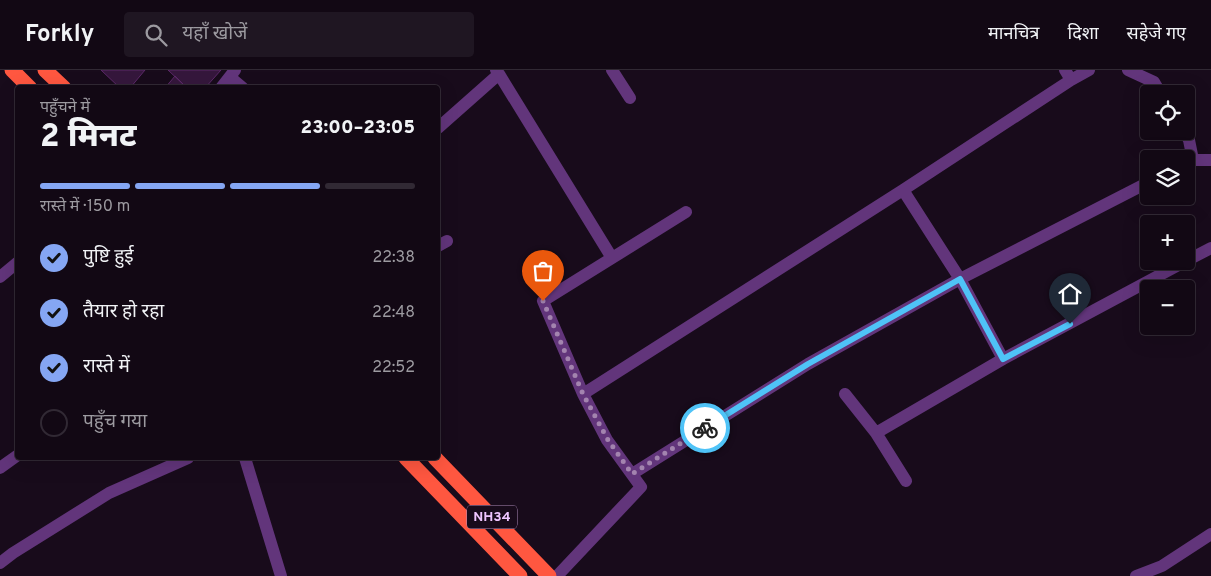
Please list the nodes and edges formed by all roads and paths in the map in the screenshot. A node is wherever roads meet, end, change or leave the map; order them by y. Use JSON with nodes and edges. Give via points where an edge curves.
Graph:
{"nodes":[{"id":1,"x":12,"y":70,"type":"edge"},
{"id":2,"x":45,"y":70,"type":"edge"},
{"id":3,"x":612,"y":70,"type":"edge"},
{"id":4,"x":1090,"y":70,"type":"edge"},
{"id":5,"x":1128,"y":70,"type":"edge"},
{"id":6,"x":497,"y":72,"type":"edge"},
{"id":7,"x":232,"y":73,"type":"edge"},
{"id":8,"x":1068,"y":75,"type":"edge"},
{"id":9,"x":27,"y":85,"type":"edge"},
{"id":10,"x":61,"y":85,"type":"edge"},
{"id":11,"x":223,"y":85,"type":"edge"},
{"id":12,"x":241,"y":85,"type":"edge"},
{"id":13,"x":1156,"y":85,"type":"edge"},
{"id":14,"x":630,"y":98,"type":"dead end"},
{"id":15,"x":440,"y":126,"type":"edge"},
{"id":16,"x":1211,"y":160,"type":"edge"},
{"id":17,"x":1195,"y":161,"type":"edge"},
{"id":18,"x":1140,"y":187,"type":"edge"},
{"id":19,"x":904,"y":190,"type":"junction"},
{"id":20,"x":686,"y":212,"type":"dead end"},
{"id":21,"x":1211,"y":248,"type":"edge"},
{"id":22,"x":1195,"y":256,"type":"edge"},
{"id":23,"x":612,"y":258,"type":"junction"},
{"id":24,"x":15,"y":264,"type":"edge"},
{"id":25,"x":1169,"y":270,"type":"edge"},
{"id":26,"x":0,"y":277,"type":"edge"},
{"id":27,"x":960,"y":279,"type":"junction"},
{"id":28,"x":1003,"y":359,"type":"junction"},
{"id":29,"x":583,"y":394,"type":"junction"},
{"id":30,"x":846,"y":394,"type":"dead end"},
{"id":31,"x":876,"y":433,"type":"junction"},
{"id":32,"x":15,"y":457,"type":"edge"},
{"id":33,"x":183,"y":460,"type":"edge"},
{"id":34,"x":246,"y":460,"type":"edge"},
{"id":35,"x":408,"y":460,"type":"edge"},
{"id":36,"x":437,"y":460,"type":"edge"},
{"id":37,"x":0,"y":468,"type":"edge"},
{"id":38,"x":632,"y":474,"type":"junction"},
{"id":39,"x":906,"y":481,"type":"dead end"},
{"id":40,"x":1211,"y":534,"type":"edge"},
{"id":41,"x":0,"y":563,"type":"edge"},
{"id":42,"x":282,"y":576,"type":"edge"},
{"id":43,"x":520,"y":576,"type":"edge"},
{"id":44,"x":549,"y":576,"type":"edge"},
{"id":45,"x":557,"y":576,"type":"edge"},
{"id":46,"x":1136,"y":576,"type":"edge"}],
"edges":[{"from":1,"to":9,"type":"highway"},
{"from":2,"to":10,"type":"highway"},
{"from":3,"to":14,"type":"street"},
{"from":4,"to":8,"type":"street"},
{"from":5,"to":13,"type":"street"},
{"from":6,"to":15,"type":"street"},
{"from":6,"to":23,"type":"street"},
{"from":7,"to":11,"type":"street"},
{"from":7,"to":12,"type":"street"},
{"from":8,"to":19,"type":"street"},
{"from":16,"to":17,"type":"street"},
{"from":18,"to":27,"type":"street"},
{"from":19,"to":27,"type":"street"},
{"from":19,"to":29,"type":"street"},
{"from":20,"to":23,"type":"street"},
{"from":21,"to":22,"type":"street"},
{"from":23,"to":29,"type":"street","via":[[543,301]]},
{"from":24,"to":26,"type":"street"},
{"from":25,"to":28,"type":"street"},
{"from":27,"to":28,"type":"street"},
{"from":27,"to":38,"type":"street","via":[[808,364]]},
{"from":28,"to":31,"type":"street"},
{"from":29,"to":38,"type":"street","via":[[608,440]]},
{"from":30,"to":31,"type":"street"},
{"from":31,"to":39,"type":"street"},
{"from":32,"to":37,"type":"street"},
{"from":33,"to":41,"type":"street","via":[[109,493]]},
{"from":34,"to":42,"type":"street"},
{"from":35,"to":43,"type":"highway","number":"NH34"},
{"from":36,"to":44,"type":"highway","number":"NH34"},
{"from":38,"to":45,"type":"street","via":[[641,487]]},
{"from":40,"to":46,"type":"street","via":[[1162,566]]}]}
